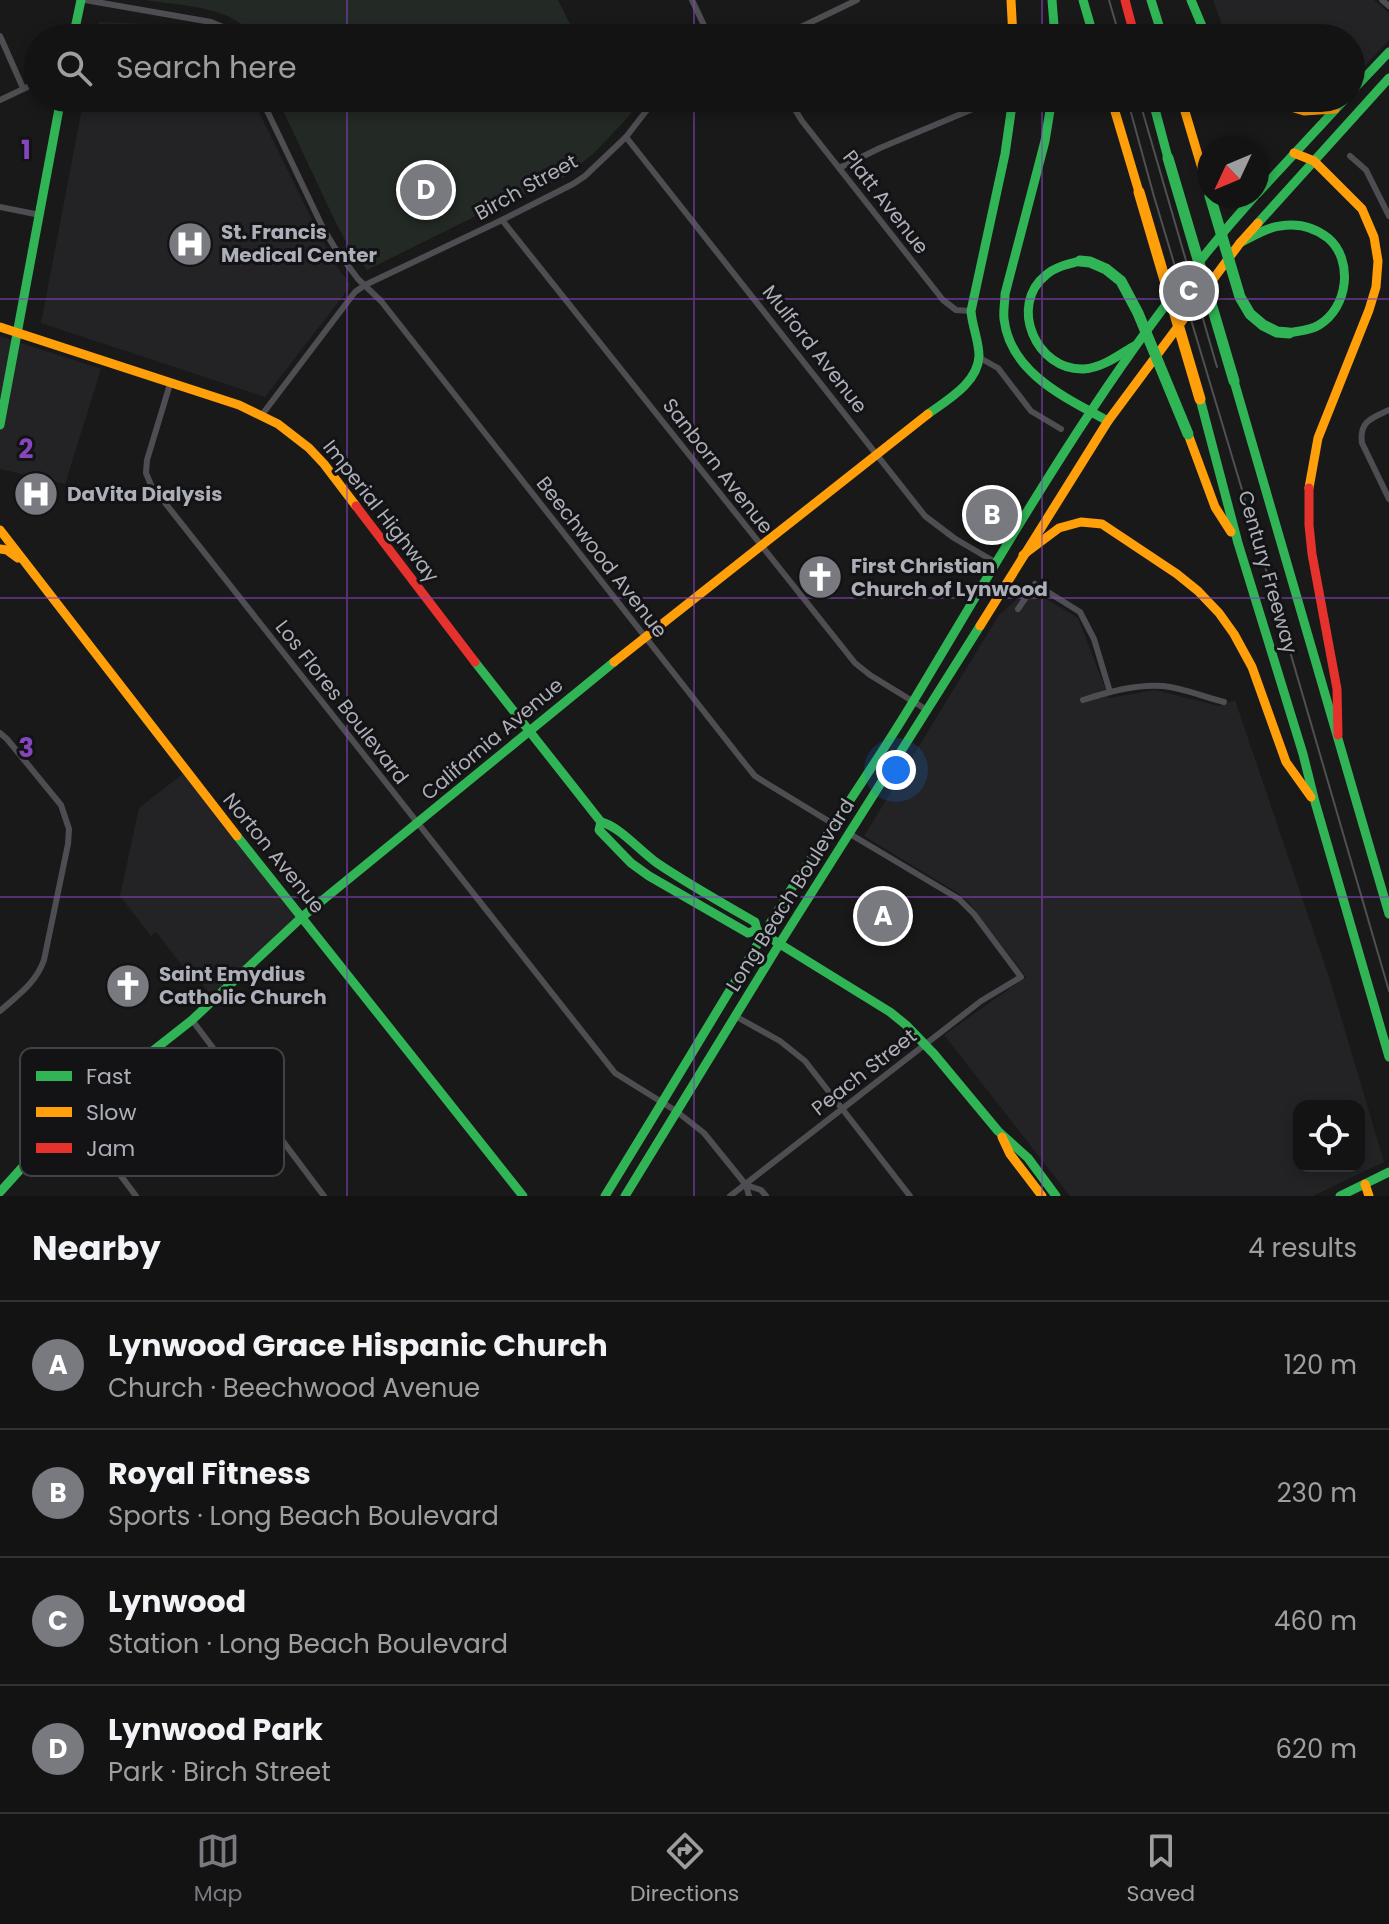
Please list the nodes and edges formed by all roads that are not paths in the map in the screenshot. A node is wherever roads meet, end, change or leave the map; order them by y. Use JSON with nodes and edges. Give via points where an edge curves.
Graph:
{"nodes":[{"id":1,"x":83,"y":0,"type":"edge"},
{"id":2,"x":692,"y":0,"type":"edge"},
{"id":3,"x":857,"y":0,"type":"edge"},
{"id":4,"x":1011,"y":0,"type":"edge"},
{"id":5,"x":1052,"y":0,"type":"edge"},
{"id":6,"x":1083,"y":0,"type":"edge"},
{"id":7,"x":1125,"y":0,"type":"edge"},
{"id":8,"x":1151,"y":0,"type":"edge"},
{"id":9,"x":1191,"y":0,"type":"edge"},
{"id":10,"x":1382,"y":0,"type":"edge"},
{"id":11,"x":841,"y":4,"type":"edge"},
{"id":12,"x":1389,"y":6,"type":"edge"},
{"id":13,"x":77,"y":24,"type":"edge"},
{"id":14,"x":216,"y":24,"type":"edge"},
{"id":15,"x":703,"y":24,"type":"edge"},
{"id":16,"x":804,"y":24,"type":"edge"},
{"id":17,"x":1012,"y":24,"type":"edge"},
{"id":18,"x":1054,"y":24,"type":"edge"},
{"id":19,"x":1090,"y":24,"type":"edge"},
{"id":20,"x":1131,"y":24,"type":"edge"},
{"id":21,"x":1159,"y":24,"type":"edge"},
{"id":22,"x":1201,"y":24,"type":"edge"},
{"id":23,"x":0,"y":36,"type":"edge"},
{"id":24,"x":1389,"y":52,"type":"edge"},
{"id":25,"x":1365,"y":77,"type":"edge"},
{"id":26,"x":1389,"y":78,"type":"edge"},
{"id":27,"x":23,"y":88,"type":"joint"},
{"id":28,"x":0,"y":100,"type":"edge"},
{"id":29,"x":1365,"y":105,"type":"edge"},
{"id":30,"x":58,"y":112,"type":"edge"},
{"id":31,"x":268,"y":112,"type":"edge"},
{"id":32,"x":645,"y":112,"type":"edge"},
{"id":33,"x":795,"y":112,"type":"edge"},
{"id":34,"x":966,"y":112,"type":"edge"},
{"id":35,"x":1011,"y":112,"type":"edge"},
{"id":36,"x":1050,"y":112,"type":"edge"},
{"id":37,"x":1115,"y":112,"type":"edge"},
{"id":38,"x":1156,"y":112,"type":"edge"},
{"id":39,"x":1185,"y":112,"type":"edge"},
{"id":40,"x":1332,"y":112,"type":"edge"},
{"id":41,"x":1358,"y":112,"type":"edge"},
{"id":42,"x":626,"y":137,"type":"junction"},
{"id":43,"x":1197,"y":151,"type":"edge"},
{"id":44,"x":1294,"y":153,"type":"junction"},
{"id":45,"x":1350,"y":156,"type":"dead end"},
{"id":46,"x":1314,"y":161,"type":"junction"},
{"id":47,"x":839,"y":168,"type":"junction"},
{"id":48,"x":1269,"y":181,"type":"edge"},
{"id":49,"x":0,"y":207,"type":"edge"},
{"id":50,"x":1214,"y":208,"type":"edge"},
{"id":51,"x":1244,"y":208,"type":"edge"},
{"id":52,"x":40,"y":215,"type":"junction"},
{"id":53,"x":1389,"y":216,"type":"edge"},
{"id":54,"x":502,"y":220,"type":"junction"},
{"id":55,"x":1240,"y":243,"type":"junction"},
{"id":56,"x":365,"y":285,"type":"junction"},
{"id":57,"x":971,"y":311,"type":"junction"},
{"id":58,"x":0,"y":327,"type":"edge"},
{"id":59,"x":18,"y":333,"type":"junction"},
{"id":60,"x":1134,"y":346,"type":"junction"},
{"id":61,"x":980,"y":358,"type":"junction"},
{"id":62,"x":170,"y":384,"type":"junction"},
{"id":63,"x":1389,"y":410,"type":"edge"},
{"id":64,"x":1090,"y":411,"type":"junction"},
{"id":65,"x":261,"y":416,"type":"junction"},
{"id":66,"x":1108,"y":421,"type":"junction"},
{"id":67,"x":0,"y":425,"type":"edge"},
{"id":68,"x":1061,"y":429,"type":"dead end"},
{"id":69,"x":878,"y":455,"type":"junction"},
{"id":70,"x":1389,"y":499,"type":"edge"},
{"id":71,"x":0,"y":530,"type":"edge"},
{"id":72,"x":1238,"y":543,"type":"junction"},
{"id":73,"x":761,"y":546,"type":"junction"},
{"id":74,"x":0,"y":549,"type":"edge"},
{"id":75,"x":1023,"y":555,"type":"junction"},
{"id":76,"x":995,"y":562,"type":"junction"},
{"id":77,"x":32,"y":572,"type":"junction"},
{"id":78,"x":1018,"y":609,"type":"dead end"},
{"id":79,"x":645,"y":637,"type":"junction"},
{"id":80,"x":1110,"y":692,"type":"junction"},
{"id":81,"x":1083,"y":700,"type":"dead end"},
{"id":82,"x":913,"y":702,"type":"junction"},
{"id":83,"x":1224,"y":702,"type":"dead end"},
{"id":84,"x":927,"y":710,"type":"junction"},
{"id":85,"x":529,"y":732,"type":"junction"},
{"id":86,"x":0,"y":733,"type":"edge"},
{"id":87,"x":1338,"y":735,"type":"junction"},
{"id":88,"x":1315,"y":802,"type":"junction"},
{"id":89,"x":417,"y":824,"type":"junction"},
{"id":90,"x":835,"y":825,"type":"junction"},
{"id":91,"x":850,"y":834,"type":"junction"},
{"id":92,"x":1389,"y":914,"type":"edge"},
{"id":93,"x":302,"y":917,"type":"junction"},
{"id":94,"x":761,"y":932,"type":"junction"},
{"id":95,"x":780,"y":943,"type":"junction"},
{"id":96,"x":0,"y":1011,"type":"edge"},
{"id":97,"x":735,"y":1016,"type":"junction"},
{"id":98,"x":192,"y":1020,"type":"junction"},
{"id":99,"x":926,"y":1043,"type":"junction"},
{"id":100,"x":156,"y":1048,"type":"edge"},
{"id":101,"x":213,"y":1048,"type":"edge"},
{"id":102,"x":1389,"y":1057,"type":"edge"},
{"id":103,"x":662,"y":1102,"type":"junction"},
{"id":104,"x":843,"y":1110,"type":"junction"},
{"id":105,"x":676,"y":1111,"type":"junction"},
{"id":106,"x":1001,"y":1135,"type":"junction"},
{"id":107,"x":284,"y":1143,"type":"edge"},
{"id":108,"x":20,"y":1170,"type":"edge"},
{"id":109,"x":1389,"y":1172,"type":"edge"},
{"id":110,"x":121,"y":1176,"type":"edge"},
{"id":111,"x":746,"y":1185,"type":"junction"},
{"id":112,"x":1367,"y":1190,"type":"edge"},
{"id":113,"x":0,"y":1192,"type":"edge"},
{"id":114,"x":136,"y":1196,"type":"edge"},
{"id":115,"x":324,"y":1196,"type":"edge"},
{"id":116,"x":523,"y":1196,"type":"edge"},
{"id":117,"x":605,"y":1196,"type":"edge"},
{"id":118,"x":625,"y":1196,"type":"edge"},
{"id":119,"x":730,"y":1196,"type":"edge"},
{"id":120,"x":749,"y":1196,"type":"edge"},
{"id":121,"x":766,"y":1196,"type":"edge"},
{"id":122,"x":910,"y":1196,"type":"edge"},
{"id":123,"x":1042,"y":1196,"type":"edge"},
{"id":124,"x":1056,"y":1196,"type":"edge"},
{"id":125,"x":1340,"y":1196,"type":"edge"}],
"edges":[{"from":1,"to":13,"type":"main road"},
{"from":1,"to":14,"type":"street"},
{"from":2,"to":15,"type":"street"},
{"from":3,"to":11,"type":"street"},
{"from":4,"to":17,"type":"main road"},
{"from":5,"to":18,"type":"main road"},
{"from":6,"to":19,"type":"main road"},
{"from":7,"to":20,"type":"main road"},
{"from":8,"to":21,"type":"main road"},
{"from":9,"to":22,"type":"main road"},
{"from":10,"to":12,"type":"street"},
{"from":11,"to":16,"type":"street"},
{"from":23,"to":27,"type":"street"},
{"from":24,"to":25,"type":"main road"},
{"from":26,"to":29,"type":"main road","name":"Long Beach Boulevard"},
{"from":27,"to":28,"type":"street"},
{"from":30,"to":52,"type":"main road"},
{"from":31,"to":56,"type":"street","name":"Beechwood Avenue","via":[[323,228]]},
{"from":32,"to":42,"type":"street","name":"Birch Street"},
{"from":33,"to":47,"type":"street","name":"Platt Avenue"},
{"from":34,"to":47,"type":"street"},
{"from":35,"to":57,"type":"main road"},
{"from":36,"to":64,"type":"main road","via":[[1005,294],[1004,319],[1020,362]]},
{"from":37,"to":72,"type":"main road","name":"Century Freeway","bridge":true},
{"from":38,"to":87,"type":"main road","name":"Century Freeway","bridge":true},
{"from":39,"to":43,"type":"main road"},
{"from":40,"to":44,"type":"main road","name":"Long Beach Boulevard"},
{"from":41,"to":46,"type":"main road","name":"Long Beach Boulevard"},
{"from":42,"to":54,"type":"street","name":"Birch Street","via":[[573,184]]},
{"from":42,"to":69,"type":"street","name":"Mulford Avenue"},
{"from":44,"to":46,"type":"main road"},
{"from":44,"to":48,"type":"main road","name":"Long Beach Boulevard"},
{"from":45,"to":53,"type":"street","via":[[1366,170]]},
{"from":46,"to":55,"type":"main road","name":"Long Beach Boulevard"},
{"from":46,"to":87,"type":"main road","via":[[1362,209],[1378,261],[1369,310],[1318,438],[1309,481],[1312,554],[1337,689]]},
{"from":47,"to":57,"type":"street","name":"Platt Avenue","via":[[943,300],[956,310]]},
{"from":49,"to":52,"type":"street"},
{"from":50,"to":55,"type":"main road","bridge":true,"via":[[1240,297],[1250,314],[1277,332],[1303,334],[1334,314],[1346,283],[1338,248],[1329,238],[1305,224],[1282,224]]},
{"from":51,"to":60,"type":"main road","name":"Long Beach Boulevard"},
{"from":52,"to":59,"type":"main road"},
{"from":54,"to":56,"type":"street","name":"Birch Street"},
{"from":54,"to":73,"type":"street","name":"Sanborn Avenue"},
{"from":55,"to":66,"type":"main road","name":"Long Beach Boulevard"},
{"from":56,"to":65,"type":"street","name":"Birch Street"},
{"from":56,"to":79,"type":"street","name":"Beechwood Avenue"},
{"from":57,"to":61,"type":"main road"},
{"from":58,"to":59,"type":"main road","name":"Imperial Highway"},
{"from":59,"to":62,"type":"main road","name":"Imperial Highway"},
{"from":59,"to":67,"type":"main road"},
{"from":60,"to":64,"type":"main road","name":"Long Beach Boulevard"},
{"from":60,"to":72,"type":"main road","bridge":true,"via":[[1102,365],[1078,369],[1054,361],[1035,344],[1029,330],[1027,308],[1041,279],[1060,265],[1080,261],[1106,269],[1121,281],[1215,507]]},
{"from":61,"to":68,"type":"street","via":[[998,368],[1031,411]]},
{"from":61,"to":69,"type":"main road","name":"California Avenue","via":[[964,386]]},
{"from":62,"to":65,"type":"main road","name":"Imperial Highway"},
{"from":62,"to":89,"type":"street","name":"Los Flores Boulevard","via":[[147,460],[148,479]]},
{"from":63,"to":70,"type":"street","via":[[1362,428],[1362,443]]},
{"from":64,"to":66,"type":"main road"},
{"from":64,"to":76,"type":"main road","name":"Long Beach Boulevard"},
{"from":65,"to":85,"type":"main road","name":"Imperial Highway","via":[[294,435],[324,464]]},
{"from":66,"to":75,"type":"main road","name":"Long Beach Boulevard"},
{"from":69,"to":73,"type":"main road","name":"California Avenue"},
{"from":69,"to":76,"type":"street","name":"Mulford Avenue","via":[[925,516]]},
{"from":71,"to":77,"type":"main road","name":"Norton Avenue"},
{"from":72,"to":88,"type":"main road","name":"Century Freeway"},
{"from":73,"to":79,"type":"main road","name":"California Avenue"},
{"from":73,"to":82,"type":"street","name":"Sanborn Avenue","via":[[855,663]]},
{"from":74,"to":77,"type":"main road"},
{"from":75,"to":84,"type":"main road","name":"Long Beach Boulevard"},
{"from":75,"to":88,"type":"main road","via":[[1059,528],[1102,524],[1198,591],[1234,634],[1252,667],[1286,762]]},
{"from":76,"to":82,"type":"main road","name":"Long Beach Boulevard"},
{"from":77,"to":93,"type":"main road","name":"Norton Avenue"},
{"from":78,"to":80,"type":"street","via":[[1035,584],[1080,612]]},
{"from":79,"to":85,"type":"main road","name":"California Avenue"},
{"from":79,"to":90,"type":"street","name":"Beechwood Avenue","via":[[755,776]]},
{"from":80,"to":81,"type":"street"},
{"from":80,"to":83,"type":"street","via":[[1164,686]]},
{"from":82,"to":84,"type":"street","name":"Sanborn Avenue"},
{"from":82,"to":90,"type":"main road","name":"Long Beach Boulevard"},
{"from":84,"to":91,"type":"main road","name":"Long Beach Boulevard"},
{"from":85,"to":89,"type":"main road","name":"California Avenue"},
{"from":85,"to":94,"type":"main road","name":"Imperial Highway","via":[[601,822],[599,830],[631,863],[748,933]]},
{"from":86,"to":96,"type":"street","via":[[61,805],[69,829],[44,960],[30,985]]},
{"from":87,"to":92,"type":"main road","name":"Century Freeway"},
{"from":88,"to":102,"type":"main road","name":"Century Freeway"},
{"from":89,"to":93,"type":"main road","name":"California Avenue"},
{"from":89,"to":103,"type":"street","name":"Los Flores Boulevard","via":[[615,1073]]},
{"from":90,"to":94,"type":"main road","name":"Long Beach Boulevard"},
{"from":91,"to":95,"type":"main road","name":"Long Beach Boulevard"},
{"from":91,"to":99,"type":"street","name":"Peach Street","via":[[959,899],[1021,977]]},
{"from":93,"to":98,"type":"main road","name":"California Avenue"},
{"from":93,"to":116,"type":"main road","name":"Norton Avenue"},
{"from":94,"to":95,"type":"main road","name":"Imperial Highway"},
{"from":94,"to":103,"type":"main road","name":"Long Beach Boulevard"},
{"from":95,"to":97,"type":"main road","name":"Long Beach Boulevard"},
{"from":95,"to":99,"type":"main road","name":"Imperial Highway","via":[[890,1012]]},
{"from":97,"to":104,"type":"street","via":[[805,1061]]},
{"from":97,"to":105,"type":"main road","name":"Long Beach Boulevard"},
{"from":98,"to":100,"type":"main road","name":"California Avenue"},
{"from":98,"to":101,"type":"street"},
{"from":99,"to":104,"type":"street","name":"Peach Street"},
{"from":99,"to":106,"type":"main road","name":"Imperial Highway"},
{"from":103,"to":105,"type":"street","name":"Los Flores Boulevard"},
{"from":103,"to":117,"type":"main road","name":"Long Beach Boulevard"},
{"from":104,"to":111,"type":"street","name":"Peach Street"},
{"from":104,"to":122,"type":"street"},
{"from":105,"to":111,"type":"street","name":"Los Flores Boulevard","via":[[704,1133]]},
{"from":105,"to":118,"type":"main road","name":"Long Beach Boulevard"},
{"from":106,"to":123,"type":"main road","name":"Imperial Highway"},
{"from":106,"to":124,"type":"main road","name":"Imperial Highway"},
{"from":107,"to":115,"type":"street"},
{"from":108,"to":113,"type":"main road","name":"California Avenue"},
{"from":109,"to":112,"type":"main road"},
{"from":110,"to":114,"type":"street"},
{"from":111,"to":119,"type":"street","name":"Peach Street"},
{"from":111,"to":120,"type":"street","name":"Los Flores Boulevard"},
{"from":111,"to":121,"type":"street","name":"Los Flores Boulevard"},
{"from":112,"to":125,"type":"main road"}]}
